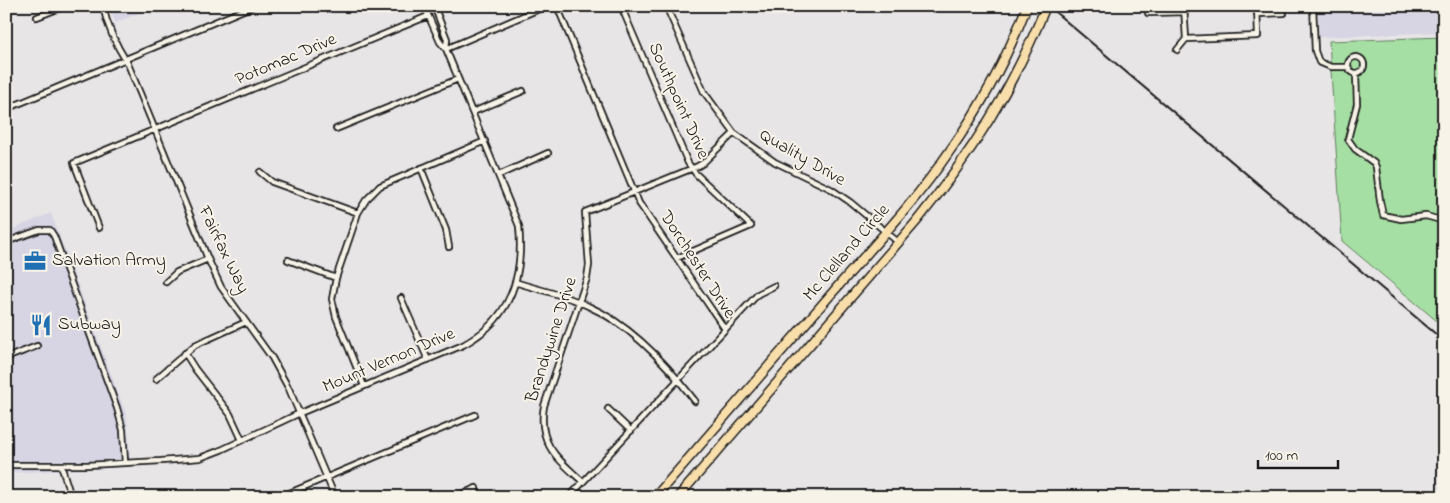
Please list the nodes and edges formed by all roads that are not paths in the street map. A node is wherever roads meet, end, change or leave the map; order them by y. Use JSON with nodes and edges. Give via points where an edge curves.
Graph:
{"nodes":[{"id":1,"x":65,"y":6,"type":"edge"},
{"id":2,"x":104,"y":6,"type":"edge"},
{"id":3,"x":253,"y":6,"type":"edge"},
{"id":4,"x":424,"y":6,"type":"edge"},
{"id":5,"x":434,"y":6,"type":"edge"},
{"id":6,"x":530,"y":6,"type":"edge"},
{"id":7,"x":546,"y":6,"type":"edge"},
{"id":8,"x":557,"y":6,"type":"edge"},
{"id":9,"x":621,"y":6,"type":"edge"},
{"id":10,"x":666,"y":6,"type":"edge"},
{"id":11,"x":1028,"y":6,"type":"edge"},
{"id":12,"x":1046,"y":6,"type":"edge"},
{"id":13,"x":1257,"y":6,"type":"edge"},
{"id":14,"x":1313,"y":6,"type":"edge"},
{"id":15,"x":1184,"y":9,"type":"edge"},
{"id":16,"x":532,"y":12,"type":"junction"},
{"id":17,"x":1148,"y":13,"type":"dead end"},
{"id":18,"x":1284,"y":13,"type":"dead end"},
{"id":19,"x":1257,"y":14,"type":"junction"},
{"id":20,"x":428,"y":16,"type":"junction"},
{"id":21,"x":37,"y":17,"type":"dead end"},
{"id":22,"x":1186,"y":39,"type":"junction"},
{"id":23,"x":446,"y":49,"type":"junction"},
{"id":24,"x":1177,"y":50,"type":"dead end"},
{"id":25,"x":125,"y":59,"type":"junction"},
{"id":26,"x":1348,"y":67,"type":"junction"},
{"id":27,"x":1356,"y":74,"type":"junction"},
{"id":28,"x":458,"y":79,"type":"junction"},
{"id":29,"x":523,"y":91,"type":"dead end"},
{"id":30,"x":6,"y":109,"type":"edge"},
{"id":31,"x":473,"y":112,"type":"junction"},
{"id":32,"x":155,"y":129,"type":"junction"},
{"id":33,"x":336,"y":129,"type":"dead end"},
{"id":34,"x":734,"y":133,"type":"junction"},
{"id":35,"x":485,"y":141,"type":"junction"},
{"id":36,"x":548,"y":153,"type":"dead end"},
{"id":37,"x":421,"y":168,"type":"junction"},
{"id":38,"x":692,"y":169,"type":"junction"},
{"id":39,"x":260,"y":172,"type":"dead end"},
{"id":40,"x":499,"y":175,"type":"junction"},
{"id":41,"x":635,"y":192,"type":"junction"},
{"id":42,"x":358,"y":213,"type":"junction"},
{"id":43,"x":1444,"y":221,"type":"edge"},
{"id":44,"x":99,"y":228,"type":"dead end"},
{"id":45,"x":886,"y":231,"type":"junction"},
{"id":46,"x":6,"y":242,"type":"edge"},
{"id":47,"x":898,"y":242,"type":"junction"},
{"id":48,"x":449,"y":247,"type":"dead end"},
{"id":49,"x":677,"y":258,"type":"junction"},
{"id":50,"x":208,"y":259,"type":"junction"},
{"id":51,"x":288,"y":260,"type":"dead end"},
{"id":52,"x":336,"y":278,"type":"junction"},
{"id":53,"x":166,"y":282,"type":"dead end"},
{"id":54,"x":515,"y":282,"type":"junction"},
{"id":55,"x":774,"y":286,"type":"dead end"},
{"id":56,"x":401,"y":298,"type":"dead end"},
{"id":57,"x":579,"y":302,"type":"junction"},
{"id":58,"x":246,"y":322,"type":"junction"},
{"id":59,"x":725,"y":329,"type":"junction"},
{"id":60,"x":37,"y":346,"type":"dead end"},
{"id":61,"x":185,"y":354,"type":"junction"},
{"id":62,"x":6,"y":358,"type":"edge"},
{"id":63,"x":428,"y":360,"type":"junction"},
{"id":64,"x":156,"y":379,"type":"dead end"},
{"id":65,"x":679,"y":380,"type":"junction"},
{"id":66,"x":364,"y":386,"type":"junction"},
{"id":67,"x":695,"y":402,"type":"dead end"},
{"id":68,"x":608,"y":410,"type":"dead end"},
{"id":69,"x":300,"y":413,"type":"junction"},
{"id":70,"x":475,"y":415,"type":"dead end"},
{"id":71,"x":631,"y":431,"type":"junction"},
{"id":72,"x":242,"y":440,"type":"junction"},
{"id":73,"x":125,"y":463,"type":"junction"},
{"id":74,"x":6,"y":465,"type":"edge"},
{"id":75,"x":61,"y":465,"type":"junction"},
{"id":76,"x":327,"y":478,"type":"junction"},
{"id":77,"x":583,"y":482,"type":"junction"},
{"id":78,"x":71,"y":497,"type":"edge"},
{"id":79,"x":280,"y":497,"type":"edge"},
{"id":80,"x":335,"y":497,"type":"edge"},
{"id":81,"x":455,"y":497,"type":"edge"},
{"id":82,"x":476,"y":497,"type":"edge"},
{"id":83,"x":569,"y":497,"type":"edge"},
{"id":84,"x":655,"y":497,"type":"edge"},
{"id":85,"x":678,"y":497,"type":"edge"}],
"edges":[{"from":1,"to":21,"type":"street"},
{"from":2,"to":25,"type":"street","name":"Fairfax Way","via":[[108,24]]},
{"from":3,"to":25,"type":"street"},
{"from":4,"to":20,"type":"street","name":"Mount Vernon Drive"},
{"from":5,"to":23,"type":"street","name":"Mount Vernon Drive","via":[[447,39]]},
{"from":6,"to":16,"type":"street"},
{"from":7,"to":16,"type":"street"},
{"from":8,"to":41,"type":"street","name":"Dorchester Drive"},
{"from":9,"to":38,"type":"street","name":"Southpoint Drive"},
{"from":10,"to":34,"type":"street","name":"Quality Drive","via":[[704,92]]},
{"from":11,"to":45,"type":"highway","name":"Mc Clelland Circle","via":[[993,82],[970,121]]},
{"from":12,"to":47,"type":"highway","name":"Mc Clelland Circle","via":[[1012,82],[978,140]]},
{"from":13,"to":19,"type":"street"},
{"from":14,"to":26,"type":"street","via":[[1315,51],[1319,62]]},
{"from":15,"to":17,"type":"street"},
{"from":15,"to":22,"type":"street"},
{"from":16,"to":23,"type":"street"},
{"from":18,"to":19,"type":"street"},
{"from":19,"to":22,"type":"street","via":[[1258,36]]},
{"from":20,"to":23,"type":"street","name":"Mount Vernon Drive"},
{"from":20,"to":32,"type":"street","name":"Potomac Drive"},
{"from":22,"to":24,"type":"street"},
{"from":23,"to":28,"type":"street","name":"Mount Vernon Drive"},
{"from":25,"to":30,"type":"street"},
{"from":25,"to":32,"type":"street","name":"Fairfax Way"},
{"from":26,"to":27,"type":"street"},
{"from":26,"to":27,"type":"street","via":[[1352,58],[1362,60],[1364,67]]},
{"from":27,"to":43,"type":"street","via":[[1357,104],[1348,139],[1376,167],[1383,215],[1401,219],[1426,216]]},
{"from":28,"to":31,"type":"street","name":"Mount Vernon Drive"},
{"from":28,"to":33,"type":"street"},
{"from":29,"to":31,"type":"street"},
{"from":31,"to":35,"type":"street","name":"Mount Vernon Drive"},
{"from":32,"to":44,"type":"street","name":"Potomac Drive","via":[[74,163]]},
{"from":32,"to":50,"type":"street","name":"Fairfax Way"},
{"from":34,"to":38,"type":"street","name":"Brandywine Drive","via":[[704,163]]},
{"from":34,"to":45,"type":"street","name":"Quality Drive","via":[[775,162],[831,189]]},
{"from":35,"to":37,"type":"street"},
{"from":35,"to":40,"type":"street","name":"Mount Vernon Drive"},
{"from":36,"to":40,"type":"street"},
{"from":37,"to":42,"type":"street","via":[[380,186]]},
{"from":37,"to":48,"type":"street","via":[[446,230]]},
{"from":38,"to":41,"type":"street","name":"Brandywine Drive"},
{"from":38,"to":49,"type":"street","name":"Southpoint Drive","via":[[751,226]]},
{"from":39,"to":42,"type":"street","via":[[272,182]]},
{"from":40,"to":54,"type":"street","name":"Mount Vernon Drive","via":[[519,226],[520,253]]},
{"from":41,"to":49,"type":"street","name":"Dorchester Drive"},
{"from":41,"to":57,"type":"street","name":"Brandywine Drive","via":[[585,212],[588,265]]},
{"from":42,"to":52,"type":"street"},
{"from":45,"to":47,"type":"street","name":"Quality Drive"},
{"from":45,"to":84,"type":"highway","name":"Mc Clelland Circle"},
{"from":46,"to":73,"type":"street","via":[[39,230],[50,230],[54,236],[118,408]]},
{"from":47,"to":85,"type":"highway","name":"Mc Clelland Circle"},
{"from":49,"to":59,"type":"street","name":"Dorchester Drive"},
{"from":50,"to":53,"type":"street","via":[[177,272]]},
{"from":50,"to":58,"type":"street","name":"Fairfax Way","via":[[221,287]]},
{"from":51,"to":52,"type":"street"},
{"from":52,"to":66,"type":"street","via":[[332,299],[336,317]]},
{"from":54,"to":57,"type":"street"},
{"from":54,"to":63,"type":"street","name":"Mount Vernon Drive","via":[[508,300],[491,325],[475,338]]},
{"from":55,"to":59,"type":"street","via":[[758,294]]},
{"from":56,"to":63,"type":"street"},
{"from":57,"to":65,"type":"street","via":[[616,320]]},
{"from":57,"to":77,"type":"street","name":"Brandywine Drive","via":[[542,417],[543,435],[550,450]]},
{"from":58,"to":61,"type":"street","via":[[194,345]]},
{"from":58,"to":69,"type":"street","name":"Fairfax Way","via":[[272,358]]},
{"from":59,"to":65,"type":"street","name":"Dorchester Drive"},
{"from":60,"to":62,"type":"street"},
{"from":61,"to":64,"type":"street"},
{"from":61,"to":72,"type":"street","via":[[230,414]]},
{"from":63,"to":66,"type":"street","name":"Mount Vernon Drive"},
{"from":65,"to":67,"type":"street"},
{"from":65,"to":71,"type":"street","name":"Dorchester Drive"},
{"from":66,"to":69,"type":"street","name":"Mount Vernon Drive"},
{"from":68,"to":71,"type":"street"},
{"from":69,"to":72,"type":"street","name":"Mount Vernon Drive"},
{"from":69,"to":76,"type":"street","name":"Fairfax Way"},
{"from":70,"to":76,"type":"street"},
{"from":71,"to":77,"type":"street","name":"Dorchester Drive"},
{"from":72,"to":73,"type":"street","name":"Mount Vernon Drive","via":[[200,458]]},
{"from":73,"to":75,"type":"street","name":"Mount Vernon Drive"},
{"from":74,"to":75,"type":"street","name":"Mount Vernon Drive"},
{"from":75,"to":78,"type":"street"},
{"from":76,"to":79,"type":"street"},
{"from":76,"to":80,"type":"street","name":"Fairfax Way"},
{"from":77,"to":83,"type":"street","name":"Dorchester Drive"},
{"from":81,"to":82,"type":"street","via":[[476,488]]}]}
